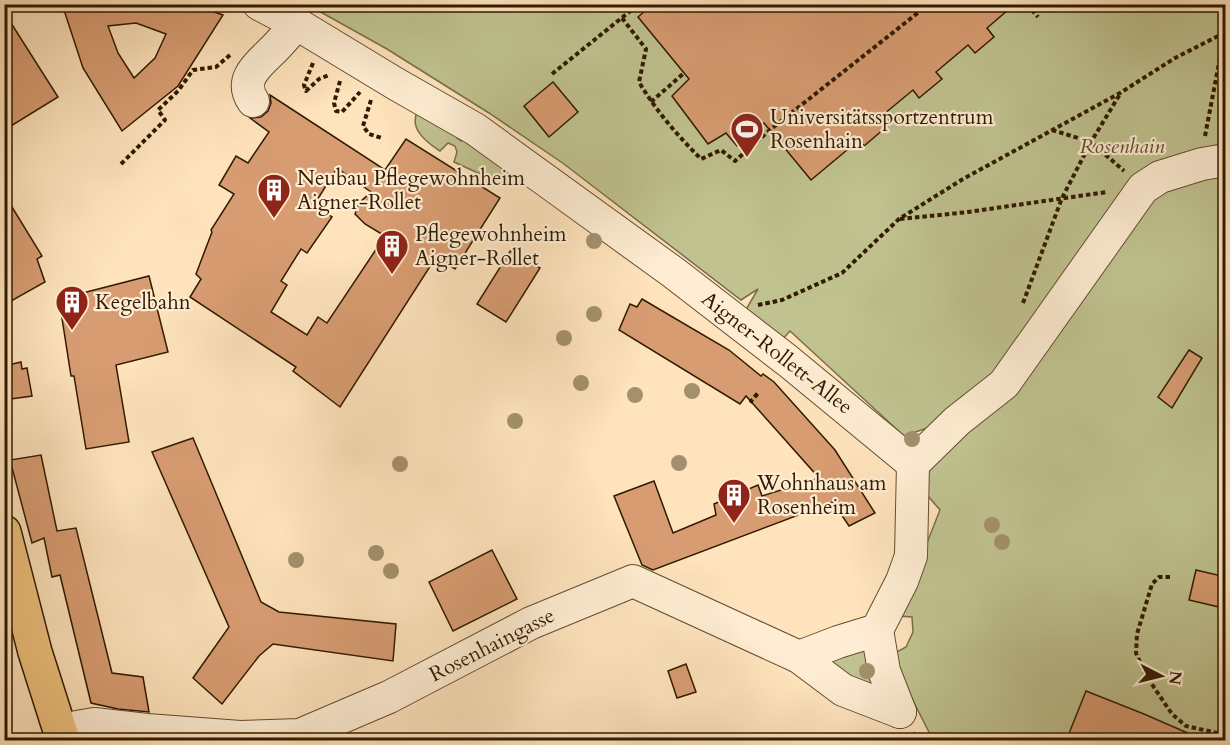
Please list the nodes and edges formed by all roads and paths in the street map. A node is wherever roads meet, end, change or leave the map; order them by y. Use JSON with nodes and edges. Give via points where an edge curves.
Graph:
{"nodes":[{"id":1,"x":259,"y":4,"type":"edge"},
{"id":2,"x":639,"y":4,"type":"edge"},
{"id":3,"x":929,"y":4,"type":"edge"},
{"id":4,"x":1027,"y":4,"type":"edge"},
{"id":5,"x":1038,"y":17,"type":"dead end"},
{"id":6,"x":622,"y":18,"type":"junction"},
{"id":7,"x":297,"y":24,"type":"junction"},
{"id":8,"x":1225,"y":31,"type":"edge"},
{"id":9,"x":231,"y":54,"type":"dead end"},
{"id":10,"x":310,"y":58,"type":"dead end"},
{"id":11,"x":684,"y":73,"type":"dead end"},
{"id":12,"x":330,"y":74,"type":"dead end"},
{"id":13,"x":552,"y":74,"type":"dead end"},
{"id":14,"x":340,"y":80,"type":"dead end"},
{"id":15,"x":366,"y":89,"type":"dead end"},
{"id":16,"x":1120,"y":93,"type":"junction"},
{"id":17,"x":371,"y":97,"type":"dead end"},
{"id":18,"x":253,"y":101,"type":"dead end"},
{"id":19,"x":651,"y":102,"type":"junction"},
{"id":20,"x":1052,"y":130,"type":"junction"},
{"id":21,"x":382,"y":138,"type":"dead end"},
{"id":22,"x":1090,"y":142,"type":"junction"},
{"id":23,"x":1214,"y":162,"type":"edge"},
{"id":24,"x":121,"y":164,"type":"dead end"},
{"id":25,"x":1143,"y":188,"type":"junction"},
{"id":26,"x":1062,"y":198,"type":"junction"},
{"id":27,"x":899,"y":219,"type":"junction"},
{"id":28,"x":1023,"y":303,"type":"dead end"},
{"id":29,"x":749,"y":308,"type":"dead end"},
{"id":30,"x":913,"y":464,"type":"junction"},
{"id":31,"x":4,"y":532,"type":"edge"},
{"id":32,"x":1170,"y":577,"type":"dead end"},
{"id":33,"x":877,"y":630,"type":"junction"},
{"id":34,"x":799,"y":657,"type":"junction"},
{"id":35,"x":61,"y":735,"type":"edge"},
{"id":36,"x":1226,"y":735,"type":"edge"}],
"edges":[{"from":1,"to":7,"type":"street","name":"Aigner-Rollett-Allee"},
{"from":2,"to":6,"type":"path"},
{"from":3,"to":19,"type":"path","via":[[735,160],[721,150],[701,159]]},
{"from":4,"to":5,"type":"path"},
{"from":6,"to":13,"type":"path"},
{"from":6,"to":19,"type":"path","via":[[646,49],[639,82]]},
{"from":7,"to":18,"type":"street","via":[[255,67],[248,81]]},
{"from":7,"to":30,"type":"street","name":"Aigner-Rollett-Allee","via":[[475,129],[674,273]]},
{"from":8,"to":16,"type":"path"},
{"from":8,"to":23,"type":"path","via":[[1205,127]]},
{"from":9,"to":24,"type":"path","via":[[216,68],[193,70],[158,110],[165,120]]},
{"from":10,"to":12,"type":"path","via":[[313,63],[304,85],[306,91]]},
{"from":11,"to":19,"type":"path"},
{"from":14,"to":15,"type":"path","via":[[334,103],[336,111],[342,112]]},
{"from":16,"to":20,"type":"path"},
{"from":16,"to":22,"type":"path"},
{"from":17,"to":21,"type":"path","via":[[363,126],[369,134]]},
{"from":20,"to":22,"type":"path"},
{"from":20,"to":27,"type":"path"},
{"from":22,"to":25,"type":"path"},
{"from":22,"to":26,"type":"path"},
{"from":23,"to":25,"type":"street","via":[[1160,177]]},
{"from":25,"to":26,"type":"path"},
{"from":25,"to":30,"type":"street","via":[[1004,384],[957,421]]},
{"from":26,"to":27,"type":"path"},
{"from":26,"to":28,"type":"path"},
{"from":27,"to":29,"type":"path","via":[[842,273],[782,300]]},
{"from":30,"to":33,"type":"street","via":[[911,556]]},
{"from":31,"to":35,"type":"main road"},
{"from":32,"to":36,"type":"path","via":[[1159,577],[1152,584],[1137,634],[1136,653],[1172,714],[1186,726]]},
{"from":33,"to":34,"type":"street"},
{"from":33,"to":34,"type":"street","name":"Rosenhaingasse","via":[[884,671],[900,712],[843,690]]},
{"from":34,"to":35,"type":"street","name":"Rosenhaingasse","via":[[633,581],[531,623],[389,698],[300,735],[240,737],[94,724]]}]}
